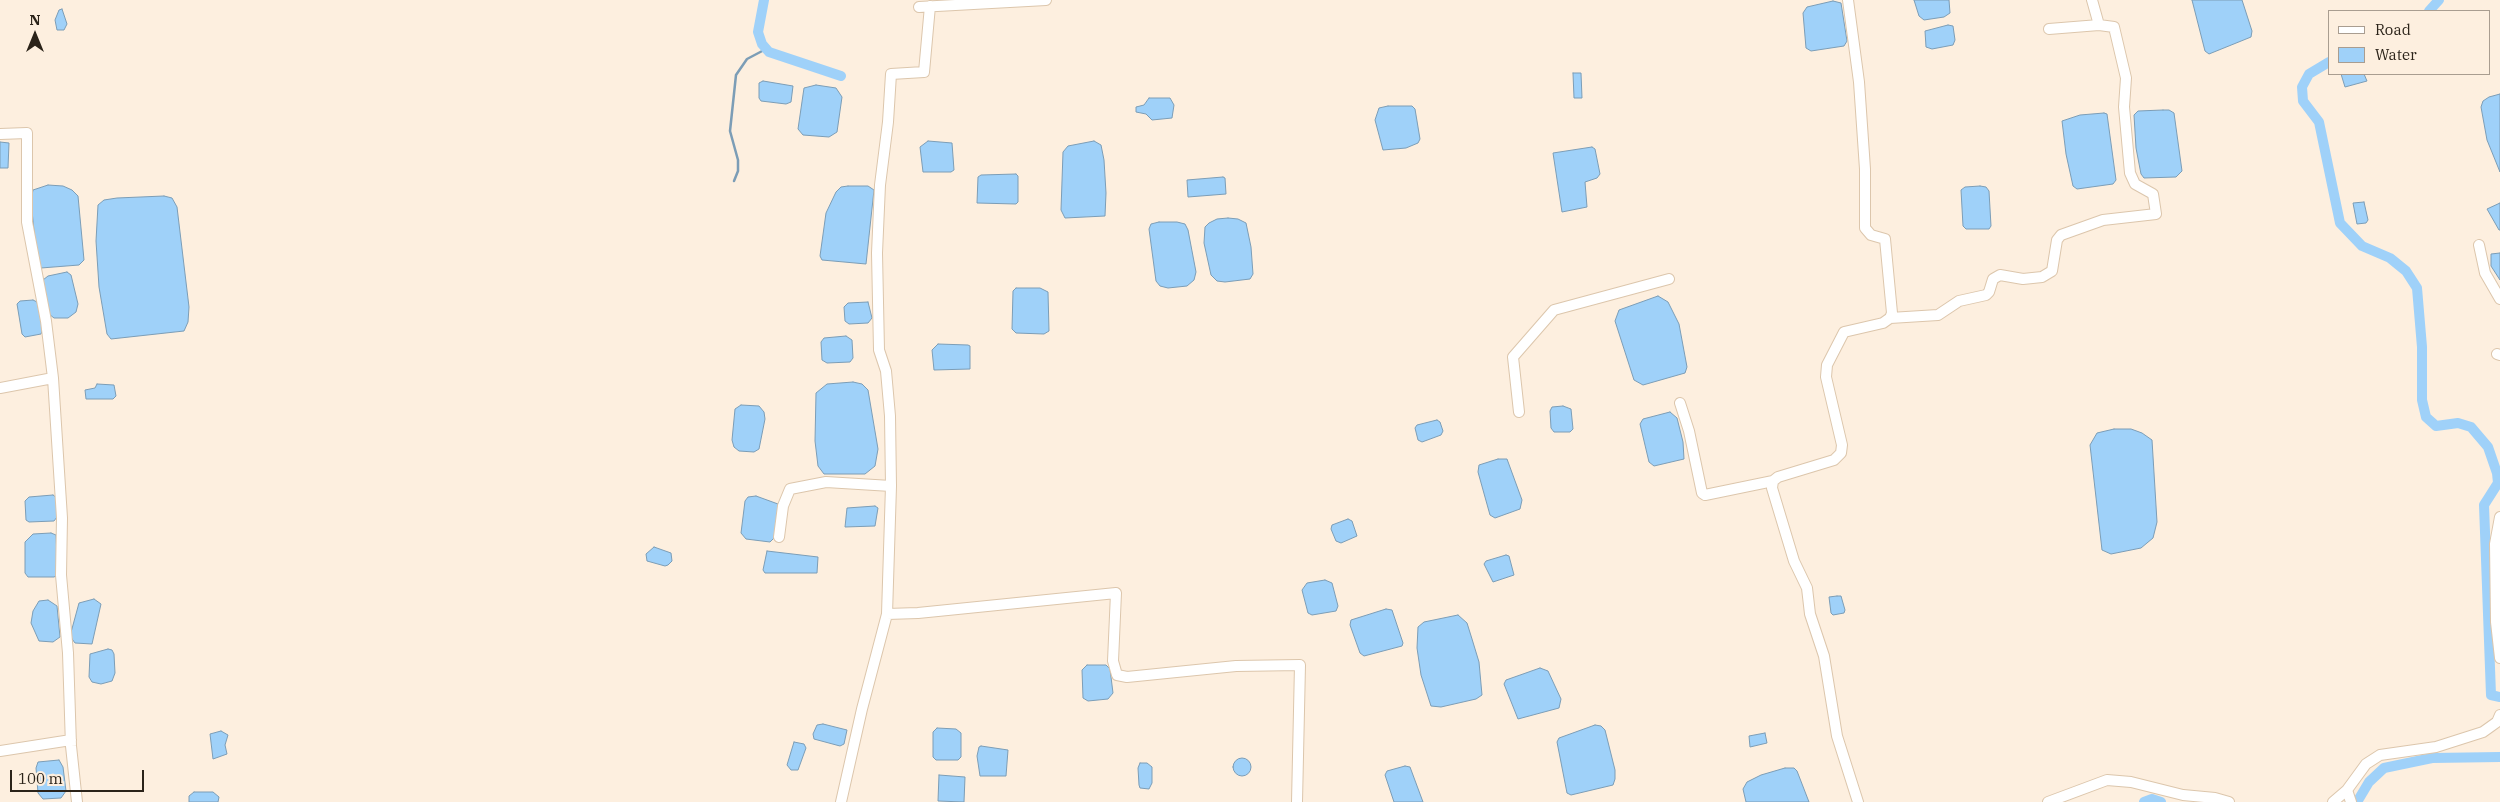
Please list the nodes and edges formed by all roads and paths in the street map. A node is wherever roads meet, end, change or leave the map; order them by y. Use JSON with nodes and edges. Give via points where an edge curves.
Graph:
{"nodes":[{"id":1,"x":1046,"y":0,"type":"edge"},
{"id":2,"x":1848,"y":0,"type":"edge"},
{"id":3,"x":2092,"y":0,"type":"edge"},
{"id":4,"x":2099,"y":26,"type":"junction"},
{"id":5,"x":2049,"y":29,"type":"dead end"},
{"id":6,"x":0,"y":134,"type":"edge"},
{"id":7,"x":2479,"y":244,"type":"dead end"},
{"id":8,"x":1670,"y":279,"type":"dead end"},
{"id":9,"x":2500,"y":299,"type":"edge"},
{"id":10,"x":1890,"y":318,"type":"junction"},
{"id":11,"x":53,"y":378,"type":"junction"},
{"id":12,"x":0,"y":388,"type":"edge"},
{"id":13,"x":1680,"y":403,"type":"dead end"},
{"id":14,"x":1519,"y":412,"type":"dead end"},
{"id":15,"x":1773,"y":481,"type":"junction"},
{"id":16,"x":891,"y":486,"type":"junction"},
{"id":17,"x":2500,"y":517,"type":"edge"},
{"id":18,"x":779,"y":537,"type":"dead end"},
{"id":19,"x":887,"y":614,"type":"junction"},
{"id":20,"x":2500,"y":658,"type":"edge"},
{"id":21,"x":2500,"y":716,"type":"edge"},
{"id":22,"x":71,"y":740,"type":"junction"},
{"id":23,"x":0,"y":751,"type":"edge"},
{"id":24,"x":2347,"y":790,"type":"junction"},
{"id":25,"x":77,"y":802,"type":"edge"},
{"id":26,"x":841,"y":802,"type":"edge"},
{"id":27,"x":1297,"y":802,"type":"edge"},
{"id":28,"x":1858,"y":802,"type":"edge"},
{"id":29,"x":2048,"y":802,"type":"edge"},
{"id":30,"x":2229,"y":802,"type":"edge"},
{"id":31,"x":2333,"y":802,"type":"edge"},
{"id":32,"x":2351,"y":802,"type":"edge"}],
"edges":[{"from":1,"to":16,"type":"street","via":[[924,6],[924,72],[891,74],[877,252],[879,350],[886,371],[890,416]]},
{"from":2,"to":10,"type":"street","via":[[1859,82],[1865,228],[1871,235],[1885,239],[1892,308]]},
{"from":3,"to":4,"type":"street"},
{"from":4,"to":5,"type":"street"},
{"from":4,"to":10,"type":"street","via":[[2114,27],[2126,78],[2124,107],[2130,173],[2135,184],[2153,194],[2156,214],[2103,220],[2061,236],[2057,240],[2052,271],[2042,277],[2000,275],[1993,279],[1990,292],[1959,301],[1938,314]]},
{"from":6,"to":11,"type":"street","via":[[27,132],[27,222]]},
{"from":7,"to":9,"type":"street","via":[[2484,273]]},
{"from":8,"to":14,"type":"street","via":[[1554,310],[1513,357]]},
{"from":10,"to":15,"type":"street","via":[[1883,323],[1844,332],[1827,366],[1826,377],[1842,444],[1839,456]]},
{"from":11,"to":12,"type":"street"},
{"from":11,"to":22,"type":"street"},
{"from":13,"to":15,"type":"street","via":[[1690,431],[1702,493]]},
{"from":15,"to":28,"type":"street","via":[[1772,488],[1794,561],[1807,588],[1810,614],[1824,656],[1837,736]]},
{"from":16,"to":18,"type":"street","via":[[826,482],[790,489],[783,506]]},
{"from":16,"to":19,"type":"street"},
{"from":17,"to":20,"type":"street","via":[[2495,544]]},
{"from":19,"to":26,"type":"street"},
{"from":19,"to":27,"type":"street","via":[[918,614],[1116,592],[1113,661],[1117,675],[1127,677],[1236,666],[1300,665]]},
{"from":21,"to":24,"type":"street","via":[[2483,732],[2436,747],[2380,755],[2366,764]]},
{"from":22,"to":23,"type":"street"},
{"from":22,"to":25,"type":"street"},
{"from":24,"to":31,"type":"street"},
{"from":24,"to":32,"type":"street"},
{"from":29,"to":30,"type":"street","via":[[2107,780]]}]}
